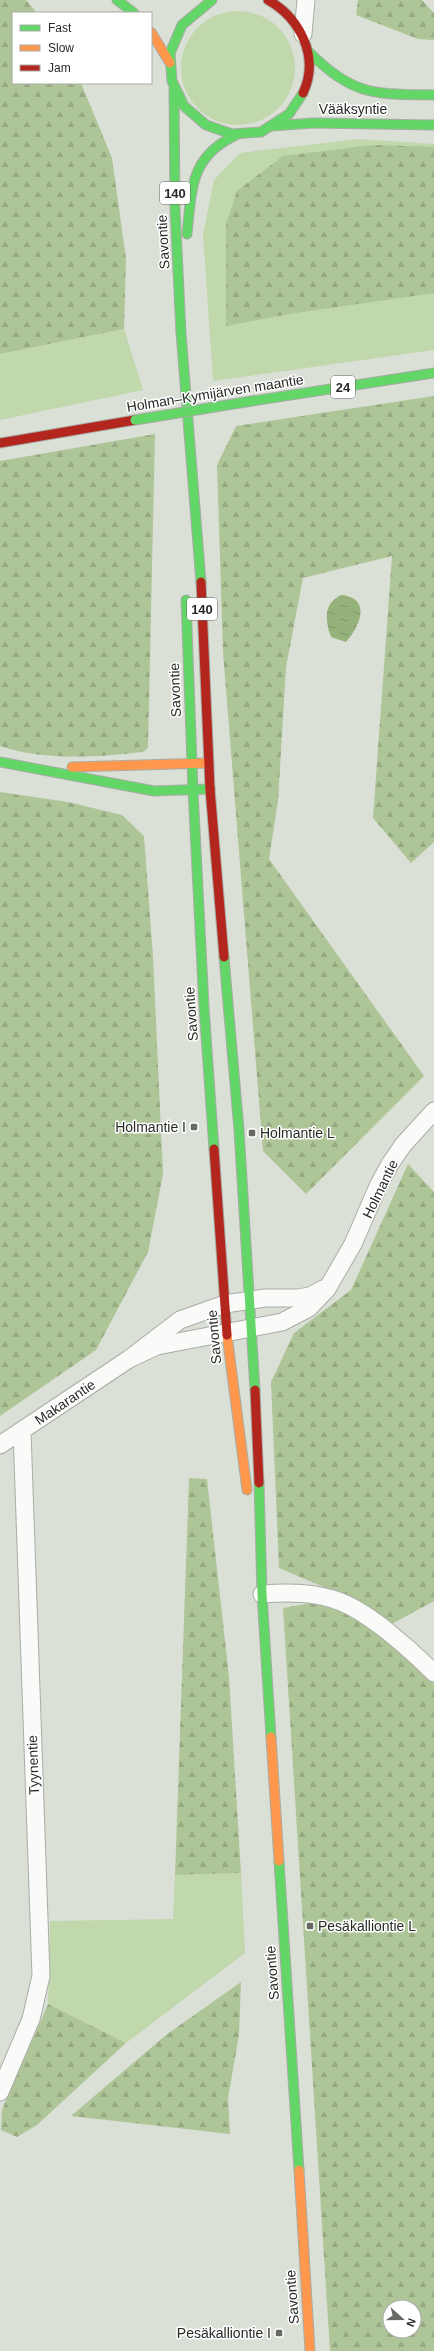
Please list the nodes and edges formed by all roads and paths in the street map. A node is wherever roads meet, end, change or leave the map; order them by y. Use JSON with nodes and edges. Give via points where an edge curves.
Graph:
{"nodes":[{"id":1,"x":117,"y":0,"type":"edge"},
{"id":2,"x":212,"y":0,"type":"edge"},
{"id":3,"x":268,"y":0,"type":"edge"},
{"id":4,"x":306,"y":0,"type":"edge"},
{"id":5,"x":133,"y":12,"type":"edge"},
{"id":6,"x":152,"y":34,"type":"edge"},
{"id":7,"x":303,"y":34,"type":"junction"},
{"id":8,"x":308,"y":51,"type":"junction"},
{"id":9,"x":170,"y":63,"type":"junction"},
{"id":10,"x":174,"y":89,"type":"junction"},
{"id":11,"x":434,"y":95,"type":"edge"},
{"id":12,"x":434,"y":125,"type":"edge"},
{"id":13,"x":272,"y":126,"type":"junction"},
{"id":14,"x":238,"y":134,"type":"junction"},
{"id":15,"x":180,"y":296,"type":"junction"},
{"id":16,"x":434,"y":373,"type":"edge"},
{"id":17,"x":188,"y":429,"type":"junction"},
{"id":18,"x":0,"y":443,"type":"edge"},
{"id":19,"x":187,"y":537,"type":"dead end"},
{"id":20,"x":187,"y":592,"type":"dead end"},
{"id":21,"x":0,"y":762,"type":"edge"},
{"id":22,"x":192,"y":763,"type":"junction"},
{"id":23,"x":209,"y":763,"type":"junction"},
{"id":24,"x":33,"y":769,"type":"junction"},
{"id":25,"x":210,"y":789,"type":"junction"},
{"id":26,"x":193,"y":790,"type":"junction"},
{"id":27,"x":434,"y":1110,"type":"edge"},
{"id":28,"x":336,"y":1274,"type":"junction"},
{"id":29,"x":250,"y":1299,"type":"junction"},
{"id":30,"x":225,"y":1304,"type":"junction"},
{"id":31,"x":252,"y":1329,"type":"junction"},
{"id":32,"x":227,"y":1333,"type":"junction"},
{"id":33,"x":129,"y":1359,"type":"junction"},
{"id":34,"x":22,"y":1431,"type":"junction"},
{"id":35,"x":0,"y":1445,"type":"edge"},
{"id":36,"x":248,"y":1496,"type":"dead end"},
{"id":37,"x":250,"y":1512,"type":"dead end"},
{"id":38,"x":262,"y":1594,"type":"junction"},
{"id":39,"x":434,"y":1672,"type":"edge"},
{"id":40,"x":0,"y":2092,"type":"edge"},
{"id":41,"x":310,"y":2351,"type":"edge"}],
"edges":[{"from":1,"to":5,"type":"main road"},
{"from":2,"to":9,"type":"main road","number":"140","via":[[196,9],[185,20],[176,34]]},
{"from":3,"to":7,"type":"main road","number":"140","via":[[287,12]]},
{"from":4,"to":7,"type":"street"},
{"from":6,"to":9,"type":"main road","number":"140"},
{"from":7,"to":8,"type":"main road","number":"140"},
{"from":8,"to":11,"type":"main road","name":"Vääksyntie","number":"140","via":[[329,73],[362,90],[385,94]]},
{"from":8,"to":13,"type":"main road","number":"140","via":[[308,77],[303,94],[294,108]]},
{"from":9,"to":10,"type":"main road","number":"140"},
{"from":10,"to":14,"type":"main road","number":"140","via":[[182,104],[203,124],[216,130]]},
{"from":10,"to":15,"type":"main road","name":"Savontie","number":"140","via":[[175,208]]},
{"from":12,"to":13,"type":"main road","name":"Vääksyntie","via":[[313,123]]},
{"from":13,"to":14,"type":"main road","number":"140","via":[[256,132]]},
{"from":14,"to":15,"type":"main road","name":"Savontie","number":"140","via":[[214,145],[199,167],[193,185]]},
{"from":15,"to":17,"type":"main road","name":"Savontie","number":"140"},
{"from":16,"to":18,"type":"main road","name":"Holman–Kymijärven maantie","number":"24","bridge":true},
{"from":17,"to":19,"type":"main road","name":"Savontie","number":"140"},
{"from":17,"to":23,"type":"main road","name":"Savontie","number":"140","via":[[200,563]]},
{"from":20,"to":22,"type":"main road","name":"Savontie","number":"140"},
{"from":21,"to":24,"type":"main road"},
{"from":22,"to":23,"type":"main road"},
{"from":22,"to":24,"type":"main road"},
{"from":22,"to":26,"type":"main road","name":"Savontie","number":"140"},
{"from":23,"to":25,"type":"main road","name":"Savontie","number":"140"},
{"from":24,"to":26,"type":"main road","via":[[154,791]]},
{"from":25,"to":26,"type":"main road"},
{"from":25,"to":29,"type":"main road","name":"Savontie","number":"140","via":[[239,1130]]},
{"from":26,"to":30,"type":"main road","name":"Savontie","number":"140","via":[[204,1007]]},
{"from":27,"to":28,"type":"street","name":"Holmantie","via":[[403,1144],[390,1164],[353,1244]]},
{"from":28,"to":29,"type":"street","name":"Holmantie","via":[[327,1286],[310,1296]]},
{"from":28,"to":31,"type":"street","name":"Holmantie","via":[[327,1289],[308,1308],[282,1322]]},
{"from":29,"to":30,"type":"street","name":"Makarantie"},
{"from":29,"to":31,"type":"main road","name":"Savontie","number":"140"},
{"from":30,"to":32,"type":"main road","name":"Savontie","number":"140"},
{"from":30,"to":33,"type":"street","name":"Makarantie","via":[[180,1320]]},
{"from":31,"to":32,"type":"street","name":"Holmantie"},
{"from":31,"to":38,"type":"main road","name":"Savontie","number":"140"},
{"from":32,"to":33,"type":"street","name":"Makarantie","via":[[158,1346]]},
{"from":32,"to":36,"type":"main road","name":"Savontie","number":"140"},
{"from":33,"to":34,"type":"street","name":"Makarantie"},
{"from":34,"to":35,"type":"street","name":"Makarantie"},
{"from":34,"to":40,"type":"street","name":"Tyynentie","via":[[41,1976],[32,2019]]},
{"from":37,"to":38,"type":"main road","name":"Savontie","number":"140"},
{"from":38,"to":39,"type":"street","via":[[303,1593],[341,1602],[366,1616]]},
{"from":38,"to":41,"type":"main road","name":"Savontie","number":"140"}]}
